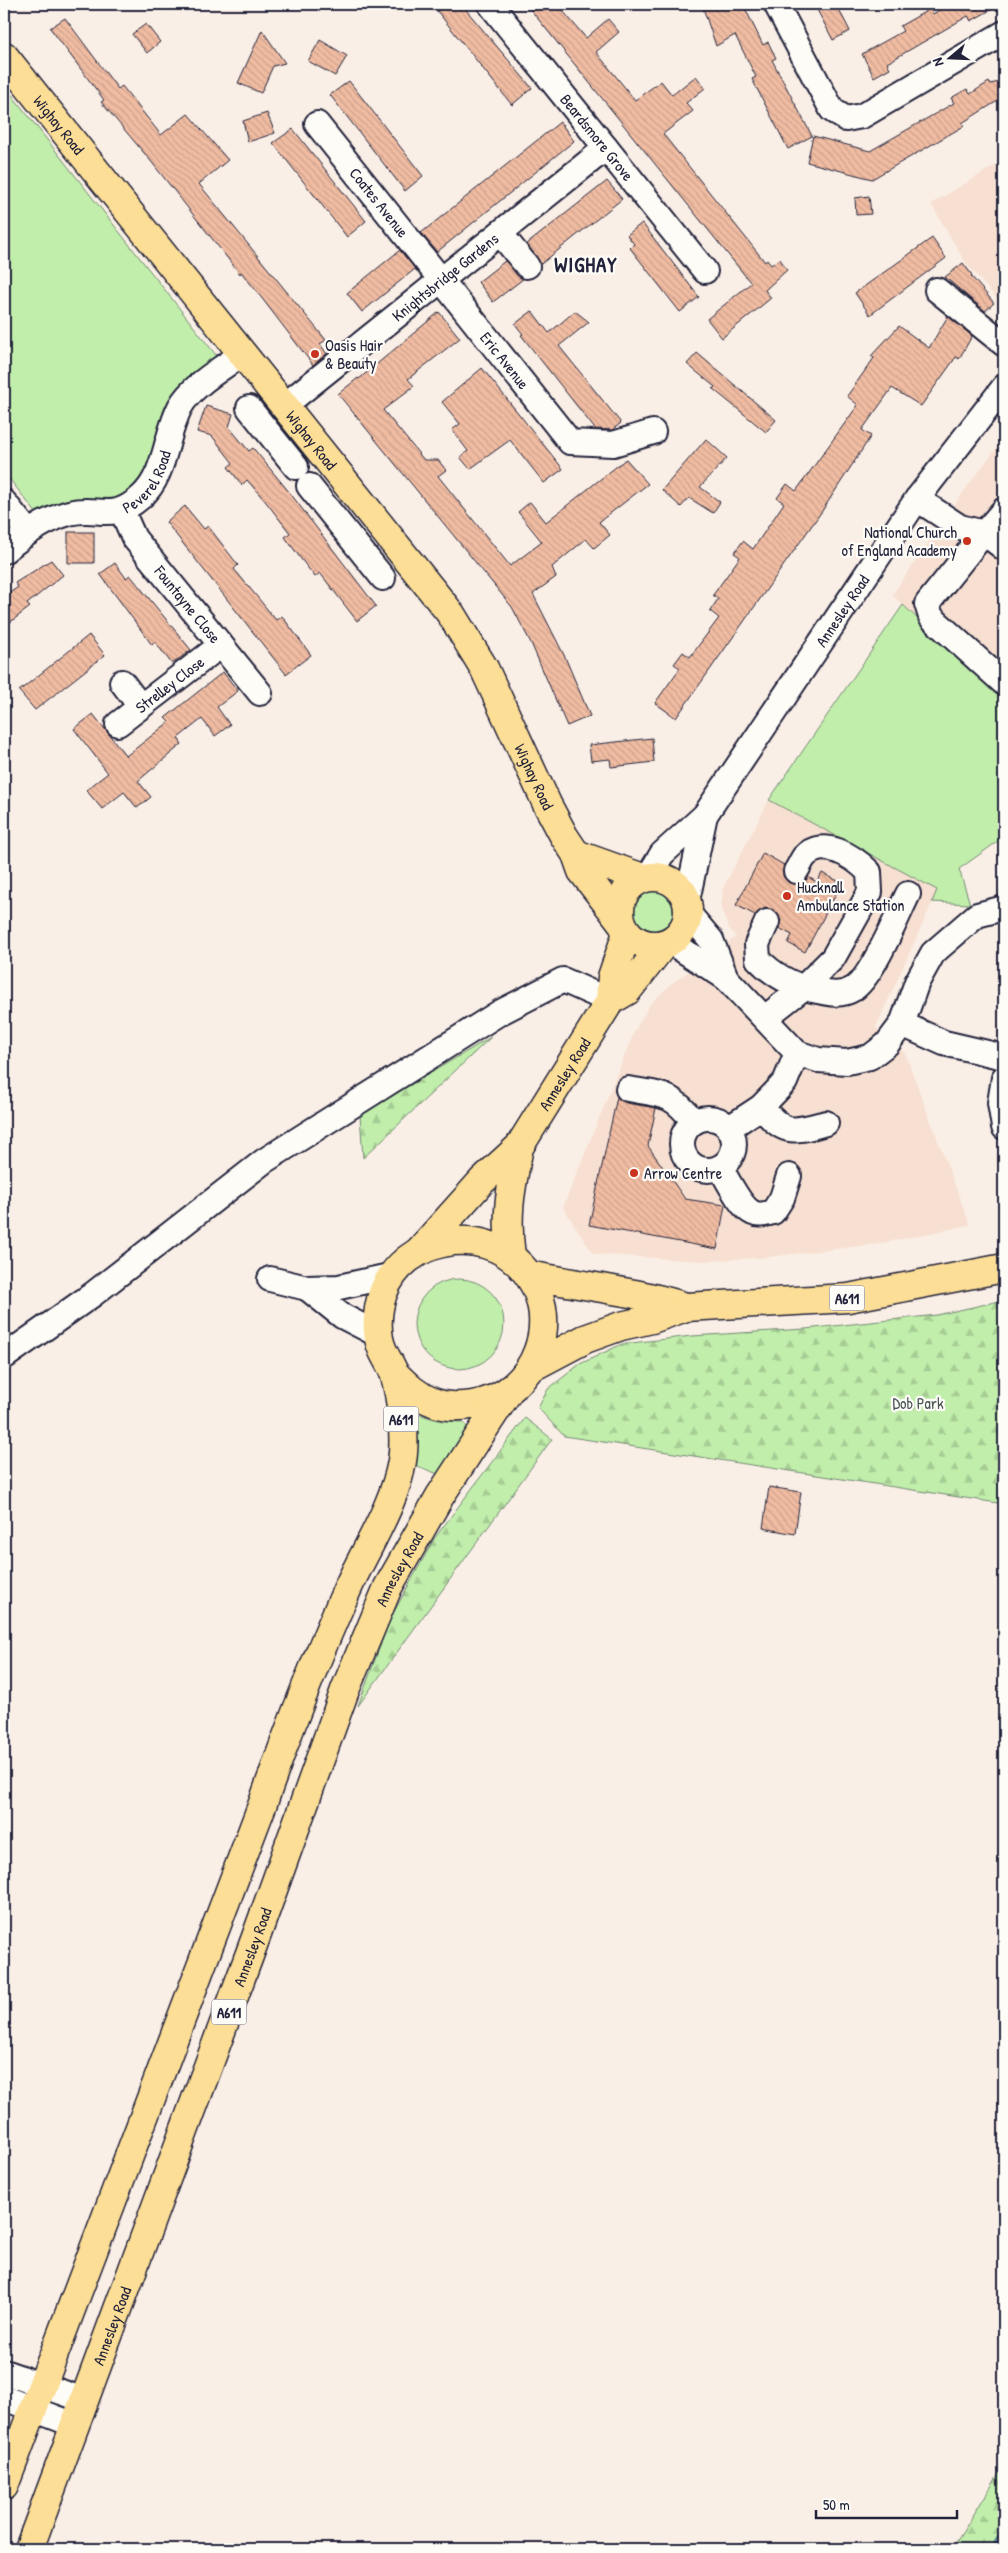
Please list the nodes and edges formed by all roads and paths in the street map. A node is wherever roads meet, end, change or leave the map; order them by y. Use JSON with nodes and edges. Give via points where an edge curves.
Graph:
{"nodes":[{"id":1,"x":490,"y":4,"type":"edge"},
{"id":2,"x":776,"y":4,"type":"edge"},
{"id":3,"x":1004,"y":33,"type":"edge"},
{"id":4,"x":4,"y":56,"type":"edge"},
{"id":5,"x":317,"y":124,"type":"dead end"},
{"id":6,"x":606,"y":148,"type":"junction"},
{"id":7,"x":500,"y":233,"type":"junction"},
{"id":8,"x":527,"y":266,"type":"dead end"},
{"id":9,"x":704,"y":271,"type":"dead end"},
{"id":10,"x":441,"y":280,"type":"junction"},
{"id":11,"x":937,"y":290,"type":"dead end"},
{"id":12,"x":1004,"y":344,"type":"edge"},
{"id":13,"x":243,"y":353,"type":"junction"},
{"id":14,"x":1004,"y":387,"type":"edge"},
{"id":15,"x":286,"y":407,"type":"junction"},
{"id":16,"x":249,"y":408,"type":"dead end"},
{"id":17,"x":266,"y":428,"type":"junction"},
{"id":18,"x":652,"y":432,"type":"dead end"},
{"id":19,"x":917,"y":499,"type":"junction"},
{"id":20,"x":4,"y":502,"type":"edge"},
{"id":21,"x":366,"y":507,"type":"junction"},
{"id":22,"x":1004,"y":510,"type":"edge"},
{"id":23,"x":122,"y":511,"type":"junction"},
{"id":24,"x":343,"y":527,"type":"junction"},
{"id":25,"x":28,"y":532,"type":"junction"},
{"id":26,"x":984,"y":533,"type":"junction"},
{"id":27,"x":1004,"y":548,"type":"edge"},
{"id":28,"x":4,"y":551,"type":"edge"},
{"id":29,"x":383,"y":578,"type":"dead end"},
{"id":30,"x":221,"y":645,"type":"junction"},
{"id":31,"x":122,"y":682,"type":"dead end"},
{"id":32,"x":1004,"y":683,"type":"edge"},
{"id":33,"x":260,"y":693,"type":"dead end"},
{"id":34,"x":140,"y":706,"type":"junction"},
{"id":35,"x":118,"y":724,"type":"dead end"},
{"id":36,"x":705,"y":815,"type":"junction"},
{"id":37,"x":576,"y":854,"type":"junction"},
{"id":38,"x":796,"y":871,"type":"dead end"},
{"id":39,"x":645,"y":877,"type":"junction"},
{"id":40,"x":908,"y":894,"type":"dead end"},
{"id":41,"x":688,"y":907,"type":"junction"},
{"id":42,"x":1004,"y":908,"type":"edge"},
{"id":43,"x":768,"y":922,"type":"dead end"},
{"id":44,"x":624,"y":926,"type":"junction"},
{"id":45,"x":666,"y":943,"type":"junction"},
{"id":46,"x":726,"y":978,"type":"junction"},
{"id":47,"x":803,"y":988,"type":"junction"},
{"id":48,"x":610,"y":1001,"type":"junction"},
{"id":49,"x":765,"y":1018,"type":"junction"},
{"id":50,"x":902,"y":1024,"type":"junction"},
{"id":51,"x":797,"y":1053,"type":"junction"},
{"id":52,"x":1004,"y":1056,"type":"edge"},
{"id":53,"x":1004,"y":1078,"type":"edge"},
{"id":54,"x":628,"y":1089,"type":"dead end"},
{"id":55,"x":761,"y":1107,"type":"junction"},
{"id":56,"x":694,"y":1122,"type":"junction"},
{"id":57,"x":826,"y":1124,"type":"dead end"},
{"id":58,"x":1004,"y":1127,"type":"edge"},
{"id":59,"x":729,"y":1128,"type":"junction"},
{"id":60,"x":519,"y":1148,"type":"junction"},
{"id":61,"x":720,"y":1167,"type":"junction"},
{"id":62,"x":789,"y":1176,"type":"dead end"},
{"id":63,"x":420,"y":1250,"type":"junction"},
{"id":64,"x":520,"y":1266,"type":"junction"},
{"id":65,"x":1004,"y":1268,"type":"edge"},
{"id":66,"x":394,"y":1275,"type":"junction"},
{"id":67,"x":270,"y":1279,"type":"dead end"},
{"id":68,"x":307,"y":1288,"type":"junction"},
{"id":69,"x":686,"y":1307,"type":"junction"},
{"id":70,"x":379,"y":1335,"type":"junction"},
{"id":71,"x":4,"y":1357,"type":"edge"},
{"id":72,"x":532,"y":1368,"type":"junction"},
{"id":73,"x":394,"y":1373,"type":"junction"},
{"id":74,"x":508,"y":1392,"type":"junction"},
{"id":75,"x":4,"y":2372,"type":"edge"},
{"id":76,"x":37,"y":2397,"type":"junction"},
{"id":77,"x":4,"y":2398,"type":"edge"},
{"id":78,"x":84,"y":2400,"type":"junction"},
{"id":79,"x":75,"y":2425,"type":"junction"},
{"id":80,"x":4,"y":2486,"type":"edge"},
{"id":81,"x":29,"y":2549,"type":"edge"}],
"edges":[{"from":1,"to":6,"type":"street","name":"Beardsmore Grove"},
{"from":2,"to":3,"type":"street","via":[[832,110],[846,119],[862,116]]},
{"from":4,"to":13,"type":"main road","name":"Wighay Road"},
{"from":5,"to":10,"type":"street","name":"Coates Avenue"},
{"from":6,"to":7,"type":"street","name":"Knightsbridge Gardens"},
{"from":6,"to":9,"type":"street","name":"Beardsmore Grove"},
{"from":7,"to":8,"type":"street"},
{"from":7,"to":10,"type":"street","name":"Knightsbridge Gardens"},
{"from":10,"to":15,"type":"street","name":"Knightsbridge Gardens"},
{"from":10,"to":18,"type":"street","name":"Eric Avenue","via":[[570,442],[613,444]]},
{"from":11,"to":12,"type":"street"},
{"from":13,"to":15,"type":"main road","name":"Wighay Road"},
{"from":13,"to":23,"type":"street","name":"Peverel Road","via":[[187,396],[179,408],[154,482]]},
{"from":14,"to":19,"type":"street","name":"Annesley Road"},
{"from":15,"to":17,"type":"street","name":"Knightsbridge Gardens"},
{"from":15,"to":21,"type":"main road","name":"Wighay Road"},
{"from":16,"to":17,"type":"street"},
{"from":17,"to":24,"type":"street"},
{"from":19,"to":26,"type":"street","via":[[960,527]]},
{"from":19,"to":36,"type":"street","name":"Annesley Road"},
{"from":20,"to":25,"type":"street"},
{"from":21,"to":24,"type":"street"},
{"from":21,"to":37,"type":"main road","name":"Wighay Road","via":[[451,614],[484,668],[551,812]]},
{"from":22,"to":26,"type":"street"},
{"from":23,"to":25,"type":"street","name":"Peverel Road","via":[[72,512]]},
{"from":23,"to":30,"type":"street","name":"Fountayne Close","via":[[134,538]]},
{"from":24,"to":29,"type":"street"},
{"from":25,"to":28,"type":"street","name":"Peverel Road"},
{"from":26,"to":27,"type":"street"},
{"from":26,"to":32,"type":"street","via":[[927,604],[931,617]]},
{"from":30,"to":33,"type":"street","name":"Fountayne Close"},
{"from":30,"to":34,"type":"street","name":"Strelley Close"},
{"from":31,"to":34,"type":"street"},
{"from":34,"to":35,"type":"street","name":"Strelley Close"},
{"from":36,"to":39,"type":"street","name":"Annesley Road","via":[[662,854]]},
{"from":36,"to":41,"type":"street","name":"Annesley Road"},
{"from":37,"to":39,"type":"main road"},
{"from":37,"to":44,"type":"main road","name":"Wighay Road","via":[[582,871]]},
{"from":38,"to":47,"type":"street","via":[[804,857],[817,849],[831,849],[856,859],[869,872],[870,892],[833,958]]},
{"from":39,"to":41,"type":"main road","via":[[660,877],[672,882],[682,890]]},
{"from":39,"to":44,"type":"main road","via":[[623,894],[619,907]]},
{"from":40,"to":47,"type":"street","via":[[866,977],[853,989],[834,995]]},
{"from":41,"to":45,"type":"main road","via":[[685,927]]},
{"from":41,"to":46,"type":"street","via":[[711,940]]},
{"from":42,"to":50,"type":"street","via":[[977,915],[933,953],[917,982]]},
{"from":43,"to":47,"type":"street","via":[[757,944],[758,959],[772,974]]},
{"from":44,"to":45,"type":"main road","via":[[643,944]]},
{"from":44,"to":48,"type":"main road","name":"Annesley Road"},
{"from":45,"to":46,"type":"street"},
{"from":45,"to":48,"type":"main road","name":"Annesley Road","via":[[627,991]]},
{"from":46,"to":49,"type":"street"},
{"from":47,"to":49,"type":"street"},
{"from":48,"to":60,"type":"main road","name":"Annesley Road"},
{"from":48,"to":71,"type":"street","via":[[563,980],[499,1013],[264,1161],[92,1295]]},
{"from":49,"to":51,"type":"street"},
{"from":50,"to":51,"type":"street","via":[[879,1051],[859,1061],[833,1062]]},
{"from":50,"to":52,"type":"street","via":[[944,1043]]},
{"from":51,"to":55,"type":"street","via":[[785,1082]]},
{"from":53,"to":58,"type":"street","via":[[1000,1103]]},
{"from":54,"to":56,"type":"street","via":[[666,1095],[681,1104]]},
{"from":55,"to":57,"type":"street","via":[[778,1126],[795,1131]]},
{"from":55,"to":59,"type":"street"},
{"from":56,"to":59,"type":"street","via":[[709,1118],[723,1122]]},
{"from":56,"to":61,"type":"street","via":[[685,1134],[683,1149],[686,1156],[691,1163],[705,1169]]},
{"from":59,"to":61,"type":"street","via":[[733,1134],[734,1149],[731,1157]]},
{"from":60,"to":63,"type":"main road","name":"Annesley Road","via":[[482,1181]]},
{"from":60,"to":64,"type":"main road","name":"Annesley Road","via":[[508,1204],[508,1234]]},
{"from":61,"to":62,"type":"street","via":[[742,1203],[751,1213],[761,1215],[772,1212],[782,1198]]},
{"from":63,"to":64,"type":"main road","via":[[442,1242],[466,1240],[490,1245]]},
{"from":63,"to":66,"type":"main road"},
{"from":64,"to":69,"type":"main road","number":"A611","via":[[594,1288],[650,1295]]},
{"from":64,"to":72,"type":"main road","via":[[540,1297],[544,1321],[541,1345]]},
{"from":65,"to":69,"type":"main road","number":"A611","via":[[848,1298]]},
{"from":66,"to":68,"type":"street","via":[[339,1287]]},
{"from":66,"to":70,"type":"main road","via":[[383,1292],[377,1320]]},
{"from":67,"to":68,"type":"street"},
{"from":68,"to":70,"type":"street","via":[[342,1316]]},
{"from":69,"to":72,"type":"main road","number":"A611","via":[[585,1339]]},
{"from":70,"to":73,"type":"main road","via":[[381,1348]]},
{"from":72,"to":74,"type":"main road"},
{"from":73,"to":74,"type":"main road","via":[[412,1391],[434,1403],[459,1407],[476,1405]]},
{"from":73,"to":76,"type":"main road","number":"A611","via":[[402,1418],[403,1458],[397,1484],[301,1695]]},
{"from":74,"to":78,"type":"main road","name":"Annesley Road","number":"A611","via":[[440,1496],[384,1595],[345,1690]]},
{"from":75,"to":76,"type":"street"},
{"from":76,"to":77,"type":"street"},
{"from":76,"to":78,"type":"street"},
{"from":76,"to":79,"type":"street"},
{"from":76,"to":80,"type":"main road","number":"A611"},
{"from":78,"to":79,"type":"main road","name":"Annesley Road","number":"A611"},
{"from":79,"to":81,"type":"main road","name":"Annesley Road","number":"A611"}]}
